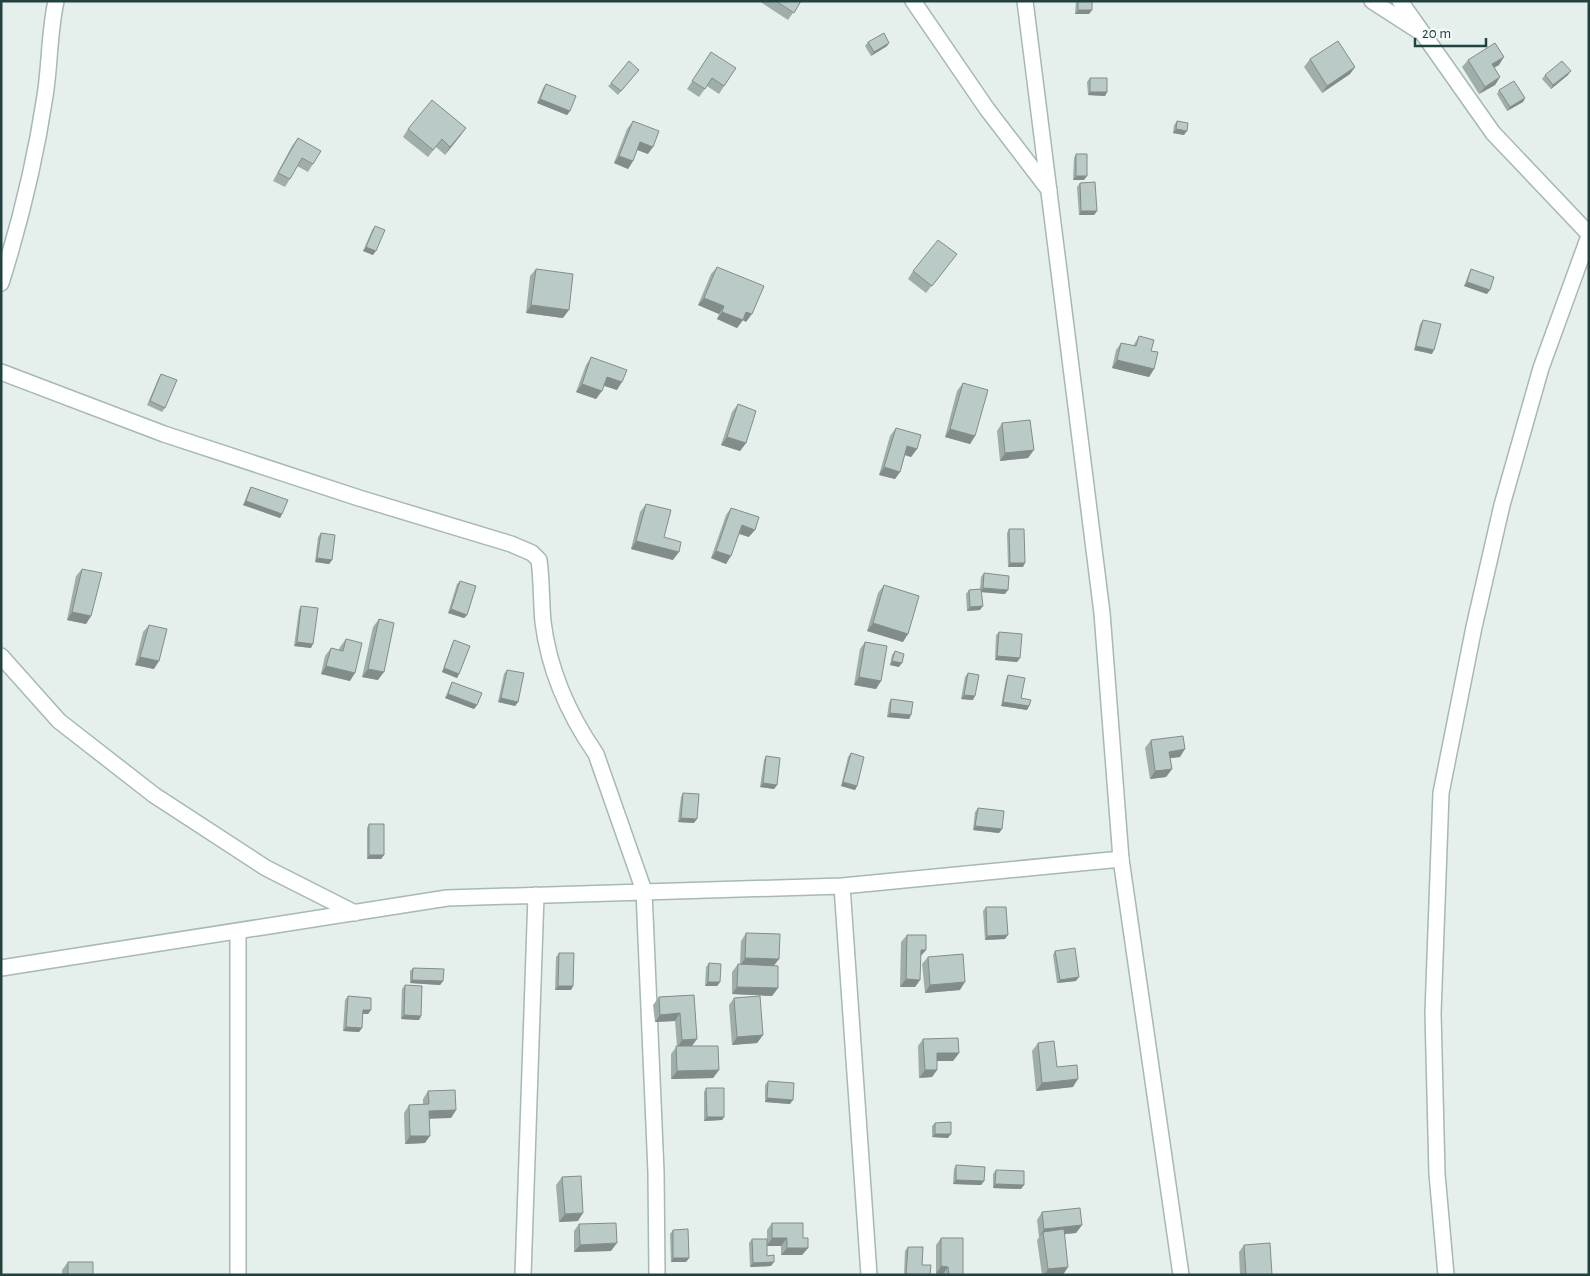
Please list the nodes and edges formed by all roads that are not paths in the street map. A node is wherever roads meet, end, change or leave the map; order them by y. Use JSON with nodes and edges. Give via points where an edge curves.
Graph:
{"nodes":[{"id":1,"x":56,"y":1,"type":"edge"},
{"id":2,"x":913,"y":1,"type":"edge"},
{"id":3,"x":1025,"y":1,"type":"edge"},
{"id":4,"x":1372,"y":1,"type":"edge"},
{"id":5,"x":1400,"y":1,"type":"edge"},
{"id":6,"x":1422,"y":33,"type":"junction"},
{"id":7,"x":1049,"y":190,"type":"junction"},
{"id":8,"x":1589,"y":235,"type":"edge"},
{"id":9,"x":1,"y":283,"type":"edge"},
{"id":10,"x":1,"y":372,"type":"edge"},
{"id":11,"x":1,"y":656,"type":"edge"},
{"id":12,"x":1121,"y":859,"type":"junction"},
{"id":13,"x":842,"y":886,"type":"junction"},
{"id":14,"x":644,"y":891,"type":"junction"},
{"id":15,"x":536,"y":895,"type":"junction"},
{"id":16,"x":355,"y":913,"type":"junction"},
{"id":17,"x":238,"y":931,"type":"junction"},
{"id":18,"x":1,"y":968,"type":"edge"},
{"id":19,"x":238,"y":1275,"type":"edge"},
{"id":20,"x":523,"y":1275,"type":"edge"},
{"id":21,"x":657,"y":1275,"type":"edge"},
{"id":22,"x":870,"y":1275,"type":"edge"},
{"id":23,"x":1181,"y":1275,"type":"edge"},
{"id":24,"x":1446,"y":1275,"type":"edge"}],
"edges":[{"from":1,"to":9,"type":"street","via":[[45,96],[11,252]]},
{"from":2,"to":7,"type":"street","via":[[987,109]]},
{"from":3,"to":7,"type":"street"},
{"from":4,"to":6,"type":"street"},
{"from":5,"to":6,"type":"street"},
{"from":6,"to":8,"type":"street","via":[[1493,133]]},
{"from":7,"to":12,"type":"street","via":[[1102,613]]},
{"from":8,"to":24,"type":"street","via":[[1541,368],[1502,505],[1441,793],[1433,1013],[1437,1174]]},
{"from":10,"to":14,"type":"street","via":[[164,434],[358,498],[504,541],[532,553],[539,560],[543,623],[552,666],[562,696],[596,754]]},
{"from":11,"to":16,"type":"street","via":[[59,721],[154,795],[266,868]]},
{"from":12,"to":13,"type":"street"},
{"from":12,"to":23,"type":"street"},
{"from":13,"to":14,"type":"street"},
{"from":13,"to":22,"type":"street"},
{"from":14,"to":15,"type":"street"},
{"from":14,"to":21,"type":"street"},
{"from":15,"to":16,"type":"street","via":[[447,898]]},
{"from":15,"to":20,"type":"street"},
{"from":16,"to":17,"type":"street"},
{"from":17,"to":18,"type":"street"},
{"from":17,"to":19,"type":"street"}]}
